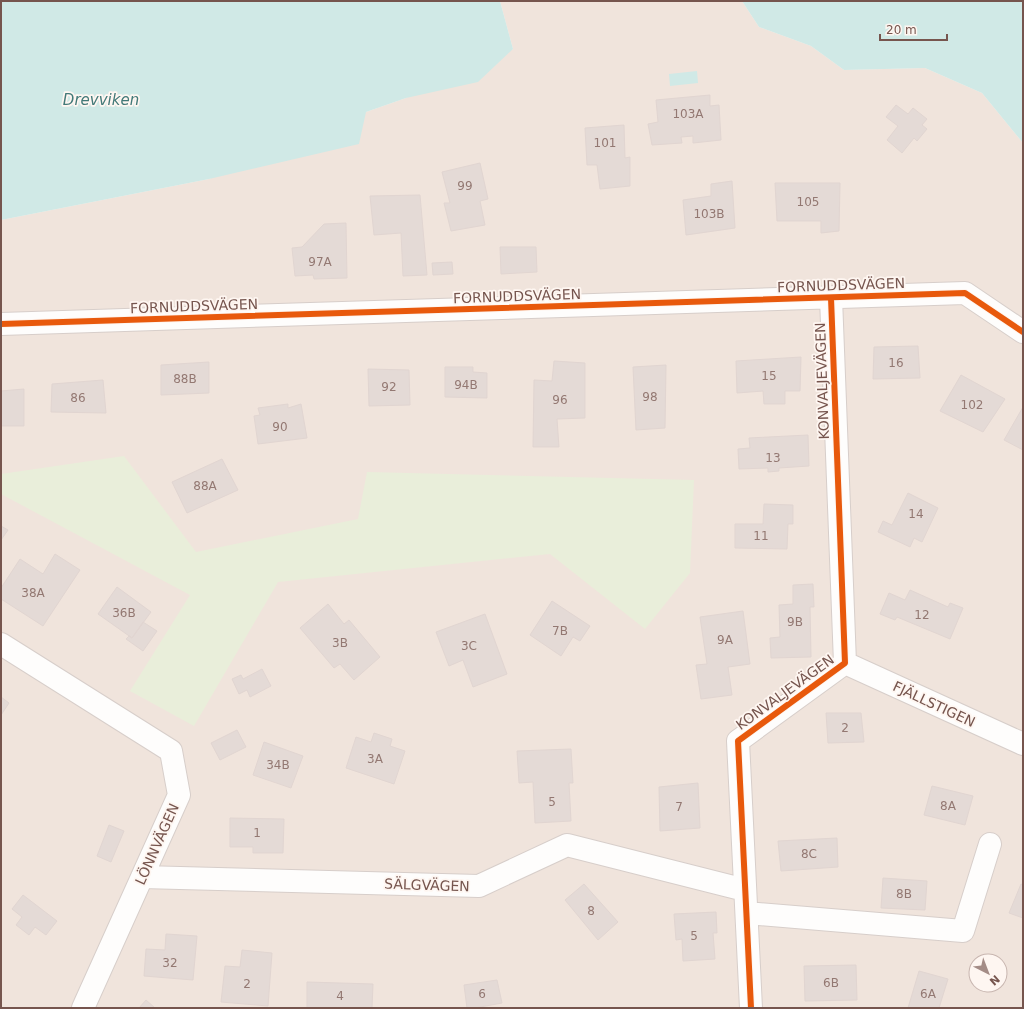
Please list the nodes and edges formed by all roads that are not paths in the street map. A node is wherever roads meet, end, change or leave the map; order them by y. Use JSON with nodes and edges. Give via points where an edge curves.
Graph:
{"nodes":[{"id":1,"x":831,"y":298,"type":"junction"},
{"id":2,"x":1,"y":324,"type":"edge"},
{"id":3,"x":1023,"y":332,"type":"edge"},
{"id":4,"x":1,"y":644,"type":"edge"},
{"id":5,"x":845,"y":663,"type":"junction"},
{"id":6,"x":1023,"y":744,"type":"edge"},
{"id":7,"x":990,"y":844,"type":"dead end"},
{"id":8,"x":142,"y":877,"type":"junction"},
{"id":9,"x":746,"y":890,"type":"junction"},
{"id":10,"x":747,"y":913,"type":"junction"},
{"id":11,"x":83,"y":1008,"type":"edge"},
{"id":12,"x":751,"y":1008,"type":"edge"}],
"edges":[{"from":1,"to":2,"type":"street","name":"FORNUDDSVÄGEN"},
{"from":1,"to":3,"type":"street","name":"FORNUDDSVÄGEN","via":[[965,293]]},
{"from":1,"to":5,"type":"street","name":"KONVALJEVÄGEN"},
{"from":4,"to":8,"type":"street","name":"LÖNNVÄGEN","via":[[171,751],[179,795]]},
{"from":5,"to":6,"type":"street","name":"FJÄLLSTIGEN"},
{"from":5,"to":9,"type":"street","name":"KONVALJEVÄGEN","via":[[738,741]]},
{"from":7,"to":10,"type":"street","via":[[963,931]]},
{"from":8,"to":9,"type":"street","name":"SÄLGVÄGEN","via":[[479,886],[567,844]]},
{"from":8,"to":11,"type":"street","name":"LÖNNVÄGEN"},
{"from":9,"to":10,"type":"street","name":"KONVALJEVÄGEN"},
{"from":10,"to":12,"type":"street","name":"KONVALJEVÄGEN"}]}
